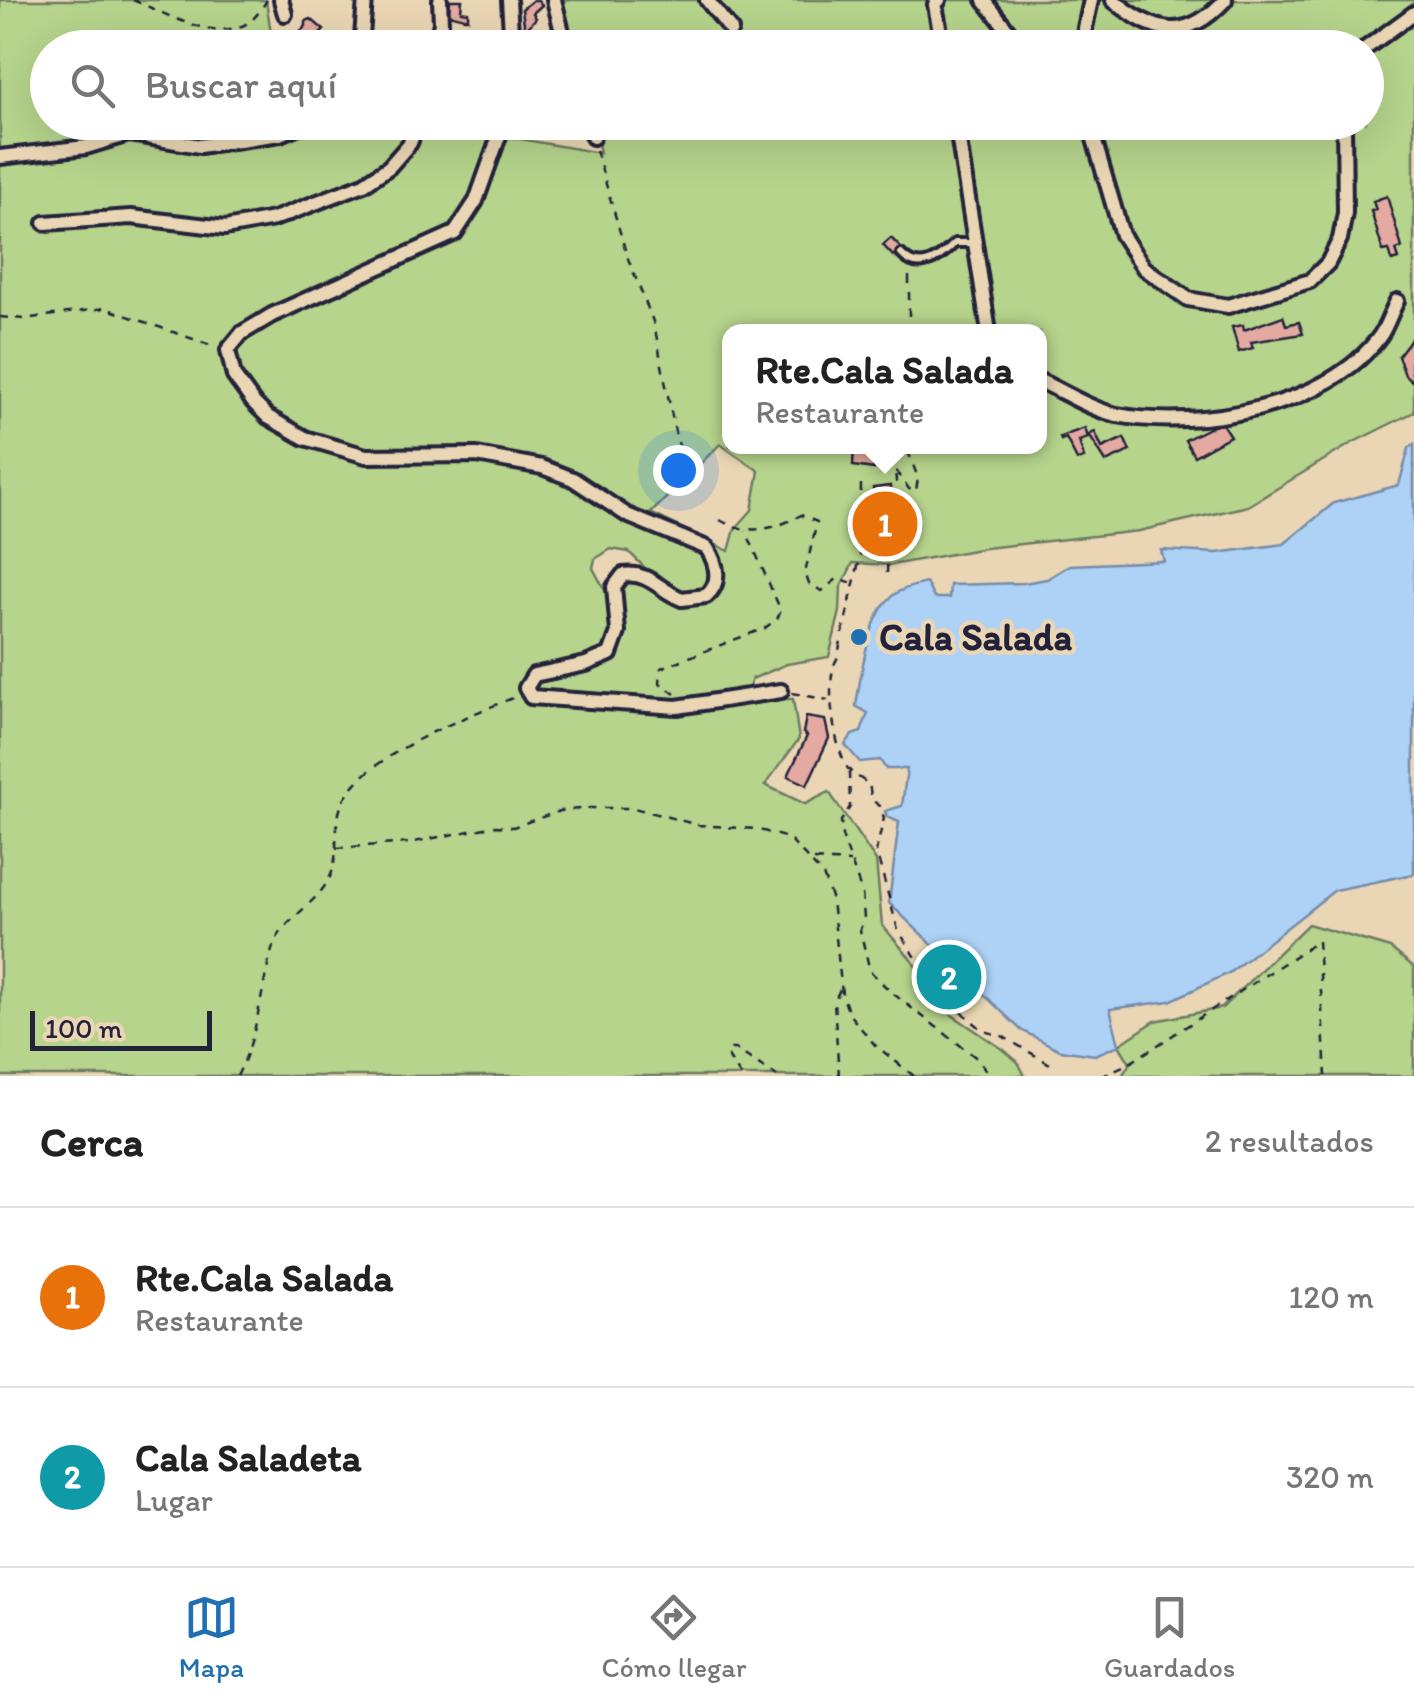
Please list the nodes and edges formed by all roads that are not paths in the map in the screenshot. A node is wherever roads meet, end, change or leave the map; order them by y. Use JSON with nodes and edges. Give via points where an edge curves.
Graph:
{"nodes":[{"id":1,"x":366,"y":0,"type":"edge"},
{"id":2,"x":440,"y":0,"type":"edge"},
{"id":3,"x":510,"y":0,"type":"edge"},
{"id":4,"x":554,"y":0,"type":"edge"},
{"id":5,"x":707,"y":0,"type":"edge"},
{"id":6,"x":939,"y":0,"type":"edge"},
{"id":7,"x":984,"y":0,"type":"edge"},
{"id":8,"x":1092,"y":0,"type":"edge"},
{"id":9,"x":1114,"y":0,"type":"edge"},
{"id":10,"x":1225,"y":0,"type":"edge"},
{"id":11,"x":1414,"y":12,"type":"edge"},
{"id":12,"x":362,"y":30,"type":"edge"},
{"id":13,"x":440,"y":30,"type":"edge"},
{"id":14,"x":511,"y":30,"type":"edge"},
{"id":15,"x":562,"y":30,"type":"edge"},
{"id":16,"x":731,"y":30,"type":"dead end"},
{"id":17,"x":939,"y":30,"type":"edge"},
{"id":18,"x":1008,"y":30,"type":"edge"},
{"id":19,"x":1084,"y":30,"type":"edge"},
{"id":20,"x":1170,"y":30,"type":"edge"},
{"id":21,"x":1177,"y":30,"type":"edge"},
{"id":22,"x":1384,"y":34,"type":"edge"},
{"id":23,"x":109,"y":140,"type":"edge"},
{"id":24,"x":164,"y":140,"type":"edge"},
{"id":25,"x":240,"y":140,"type":"edge"},
{"id":26,"x":411,"y":140,"type":"edge"},
{"id":27,"x":498,"y":140,"type":"edge"},
{"id":28,"x":959,"y":140,"type":"edge"},
{"id":29,"x":1091,"y":140,"type":"edge"},
{"id":30,"x":1344,"y":140,"type":"edge"},
{"id":31,"x":0,"y":157,"type":"edge"},
{"id":32,"x":45,"y":224,"type":"dead end"},
{"id":33,"x":973,"y":243,"type":"junction"},
{"id":34,"x":901,"y":254,"type":"dead end"},
{"id":35,"x":1397,"y":301,"type":"dead end"},
{"id":36,"x":987,"y":324,"type":"edge"},
{"id":37,"x":1047,"y":383,"type":"edge"},
{"id":38,"x":781,"y":691,"type":"road end"}],
"edges":[{"from":1,"to":12,"type":"street"},
{"from":2,"to":13,"type":"street"},
{"from":3,"to":14,"type":"street"},
{"from":4,"to":15,"type":"street"},
{"from":5,"to":16,"type":"street"},
{"from":6,"to":17,"type":"street"},
{"from":7,"to":18,"type":"street"},
{"from":8,"to":19,"type":"street"},
{"from":9,"to":20,"type":"street","via":[[1142,23]]},
{"from":10,"to":21,"type":"street","via":[[1207,19]]},
{"from":11,"to":22,"type":"street"},
{"from":23,"to":31,"type":"street"},
{"from":24,"to":25,"type":"street","via":[[200,146]]},
{"from":26,"to":32,"type":"street","via":[[390,167],[364,184],[274,219],[225,228],[131,217]]},
{"from":27,"to":38,"type":"street","via":[[476,201],[455,233],[272,314],[228,350],[234,376],[278,424],[306,438],[366,456],[477,455],[542,467],[574,479],[628,516],[707,548],[717,576],[712,591],[691,600],[637,574],[621,574],[614,588],[618,632],[610,654],[534,675],[526,692],[537,699],[677,707]]},
{"from":28,"to":33,"type":"street"},
{"from":29,"to":30,"type":"street","via":[[1122,235],[1144,268],[1188,299],[1228,306],[1310,281],[1328,263],[1345,213]]},
{"from":33,"to":34,"type":"lane","via":[[955,243],[922,265]]},
{"from":33,"to":36,"type":"street"},
{"from":35,"to":37,"type":"street","via":[[1380,336],[1338,375],[1247,412],[1114,415]]}]}
